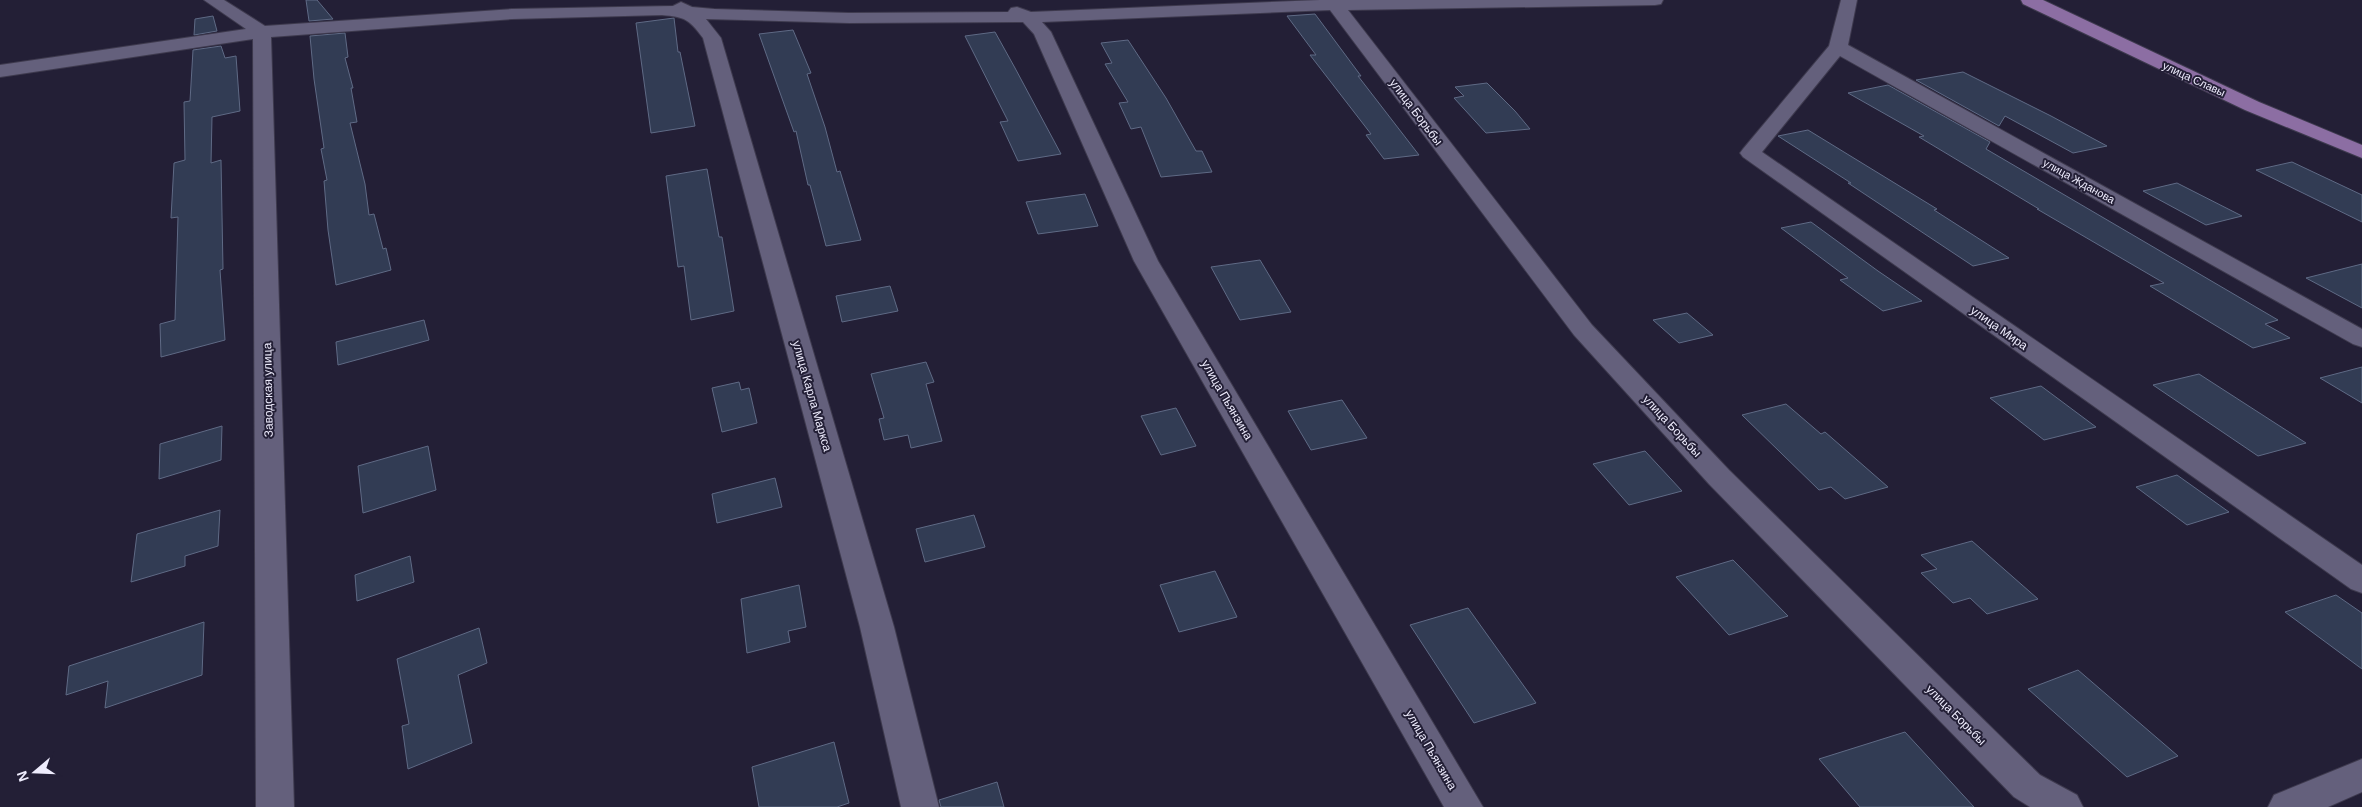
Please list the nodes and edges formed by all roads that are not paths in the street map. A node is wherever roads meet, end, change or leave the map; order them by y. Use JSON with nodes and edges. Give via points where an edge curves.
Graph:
{"nodes":[{"id":1,"x":212,"y":0,"type":"edge"},
{"id":2,"x":499,"y":0,"type":"edge"},
{"id":3,"x":994,"y":0,"type":"edge"},
{"id":4,"x":1655,"y":0,"type":"edge"},
{"id":5,"x":1849,"y":0,"type":"edge"},
{"id":6,"x":2029,"y":0,"type":"edge"},
{"id":7,"x":1631,"y":1,"type":"edge"},
{"id":8,"x":1331,"y":3,"type":"edge"},
{"id":9,"x":680,"y":5,"type":"edge"},
{"id":10,"x":512,"y":14,"type":"junction"},
{"id":11,"x":769,"y":16,"type":"junction"},
{"id":12,"x":1028,"y":17,"type":"junction"},
{"id":13,"x":262,"y":32,"type":"junction"},
{"id":14,"x":712,"y":38,"type":"junction"},
{"id":15,"x":1838,"y":47,"type":"junction"},
{"id":16,"x":0,"y":71,"type":"edge"},
{"id":17,"x":2362,"y":152,"type":"edge"},
{"id":18,"x":2362,"y":339,"type":"edge"},
{"id":19,"x":2362,"y":581,"type":"edge"},
{"id":20,"x":2362,"y":776,"type":"edge"},
{"id":21,"x":275,"y":807,"type":"edge"},
{"id":22,"x":920,"y":807,"type":"edge"},
{"id":23,"x":1464,"y":807,"type":"edge"},
{"id":24,"x":2064,"y":807,"type":"edge"},
{"id":25,"x":2287,"y":807,"type":"edge"}],
"edges":[{"from":1,"to":13,"type":"street"},
{"from":2,"to":10,"type":"street"},
{"from":3,"to":12,"type":"street","name":"улица Пьянзина"},
{"from":4,"to":7,"type":"street"},
{"from":5,"to":15,"type":"street"},
{"from":6,"to":17,"type":"main road","name":"улица Славы","via":[[2252,106]]},
{"from":7,"to":8,"type":"street"},
{"from":8,"to":12,"type":"street"},
{"from":8,"to":24,"type":"street","name":"улица Борьбы","via":[[1583,330],[1719,477],[2027,786]]},
{"from":9,"to":10,"type":"street"},
{"from":9,"to":11,"type":"street","via":[[714,14]]},
{"from":9,"to":14,"type":"street","name":"улица Карла Маркса","via":[[702,24]]},
{"from":10,"to":13,"type":"street"},
{"from":11,"to":12,"type":"street"},
{"from":11,"to":14,"type":"street","via":[[729,28]]},
{"from":12,"to":23,"type":"street","name":"улица Пьянзина","via":[[1042,32],[1146,261]]},
{"from":13,"to":16,"type":"street"},
{"from":13,"to":21,"type":"street","name":"Заводская улица"},
{"from":14,"to":22,"type":"street","name":"улица Карла Маркса","via":[[877,627]]},
{"from":15,"to":18,"type":"street","name":"улица Жданова"},
{"from":15,"to":19,"type":"street","name":"улица Мира","via":[[1750,153]]},
{"from":20,"to":25,"type":"street"}]}
